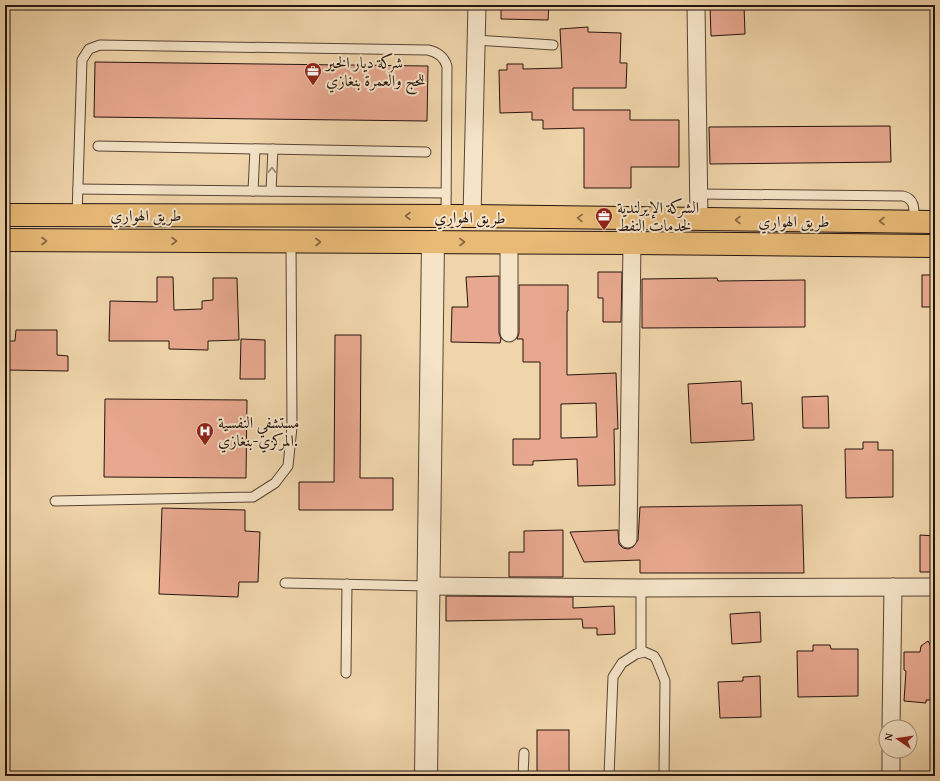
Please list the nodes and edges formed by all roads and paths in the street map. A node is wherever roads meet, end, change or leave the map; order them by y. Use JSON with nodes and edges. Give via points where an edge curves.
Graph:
{"nodes":[{"id":1,"x":477,"y":5,"type":"edge"},
{"id":2,"x":696,"y":5,"type":"edge"},
{"id":3,"x":476,"y":40,"type":"junction"},
{"id":4,"x":553,"y":45,"type":"dead end"},
{"id":5,"x":98,"y":146,"type":"dead end"},
{"id":6,"x":255,"y":149,"type":"junction"},
{"id":7,"x":273,"y":149,"type":"junction"},
{"id":8,"x":426,"y":152,"type":"dead end"},
{"id":9,"x":78,"y":189,"type":"junction"},
{"id":10,"x":253,"y":191,"type":"junction"},
{"id":11,"x":271,"y":191,"type":"junction"},
{"id":12,"x":446,"y":193,"type":"junction"},
{"id":13,"x":699,"y":194,"type":"junction"},
{"id":14,"x":5,"y":215,"type":"edge"},
{"id":15,"x":77,"y":215,"type":"junction"},
{"id":16,"x":446,"y":216,"type":"junction"},
{"id":17,"x":472,"y":216,"type":"junction"},
{"id":18,"x":700,"y":220,"type":"junction"},
{"id":19,"x":924,"y":222,"type":"edge"},
{"id":20,"x":5,"y":240,"type":"edge"},
{"id":21,"x":291,"y":242,"type":"junction"},
{"id":22,"x":433,"y":242,"type":"junction"},
{"id":23,"x":509,"y":242,"type":"junction"},
{"id":24,"x":632,"y":243,"type":"junction"},
{"id":25,"x":935,"y":246,"type":"edge"},
{"id":26,"x":509,"y":333,"type":"dead end"},
{"id":27,"x":55,"y":501,"type":"dead end"},
{"id":28,"x":628,"y":539,"type":"dead end"},
{"id":29,"x":285,"y":583,"type":"dead end"},
{"id":30,"x":347,"y":584,"type":"junction"},
{"id":31,"x":429,"y":586,"type":"junction"},
{"id":32,"x":893,"y":587,"type":"junction"},
{"id":33,"x":935,"y":587,"type":"edge"},
{"id":34,"x":641,"y":588,"type":"junction"},
{"id":35,"x":641,"y":652,"type":"junction"},
{"id":36,"x":346,"y":673,"type":"dead end"},
{"id":37,"x":891,"y":719,"type":"edge"},
{"id":38,"x":524,"y":753,"type":"dead end"},
{"id":39,"x":891,"y":759,"type":"edge"},
{"id":40,"x":426,"y":776,"type":"edge"},
{"id":41,"x":523,"y":776,"type":"edge"},
{"id":42,"x":610,"y":776,"type":"edge"},
{"id":43,"x":664,"y":776,"type":"edge"},
{"id":44,"x":891,"y":776,"type":"edge"}],
"edges":[{"from":1,"to":3,"type":"street"},
{"from":2,"to":13,"type":"street"},
{"from":3,"to":4,"type":"lane"},
{"from":3,"to":17,"type":"street"},
{"from":5,"to":6,"type":"lane"},
{"from":6,"to":7,"type":"lane"},
{"from":6,"to":10,"type":"lane"},
{"from":7,"to":8,"type":"lane"},
{"from":11,"to":7,"type":"lane","one_way":true},
{"from":9,"to":10,"type":"lane"},
{"from":9,"to":12,"type":"lane","via":[[82,60],[89,49],[100,46],[433,51],[442,56],[447,66]]},
{"from":9,"to":15,"type":"lane"},
{"from":10,"to":11,"type":"lane"},
{"from":11,"to":12,"type":"lane"},
{"from":12,"to":16,"type":"lane"},
{"from":13,"to":18,"type":"street"},
{"from":13,"to":19,"type":"lane","via":[[903,196],[910,199]]},
{"from":14,"to":15,"type":"highway","name":"طريق الهواري"},
{"from":16,"to":15,"type":"highway","name":"طريق الهواري","one_way":true},
{"from":16,"to":17,"type":"highway","name":"طريق الهواري"},
{"from":18,"to":17,"type":"highway","name":"طريق الهواري","one_way":true},
{"from":19,"to":18,"type":"highway","name":"طريق الهواري","one_way":true},
{"from":20,"to":21,"type":"highway","name":"طريق الهواري","one_way":true},
{"from":21,"to":22,"type":"highway","name":"طريق الهواري","one_way":true},
{"from":21,"to":27,"type":"lane","via":[[292,427],[288,466],[275,483],[253,497]]},
{"from":22,"to":23,"type":"highway","name":"طريق الهواري","one_way":true},
{"from":22,"to":31,"type":"street"},
{"from":23,"to":24,"type":"highway","name":"طريق الهواري"},
{"from":23,"to":26,"type":"street"},
{"from":24,"to":25,"type":"highway","name":"طريق الهواري"},
{"from":24,"to":28,"type":"street"},
{"from":29,"to":30,"type":"lane"},
{"from":30,"to":31,"type":"lane"},
{"from":30,"to":36,"type":"lane"},
{"from":31,"to":34,"type":"street"},
{"from":31,"to":40,"type":"street"},
{"from":32,"to":33,"type":"street"},
{"from":32,"to":34,"type":"street"},
{"from":32,"to":37,"type":"street"},
{"from":34,"to":35,"type":"lane"},
{"from":35,"to":42,"type":"lane","via":[[622,663],[613,677]]},
{"from":35,"to":43,"type":"lane","via":[[654,656],[665,681]]},
{"from":38,"to":41,"type":"lane"},
{"from":39,"to":44,"type":"street"}]}
